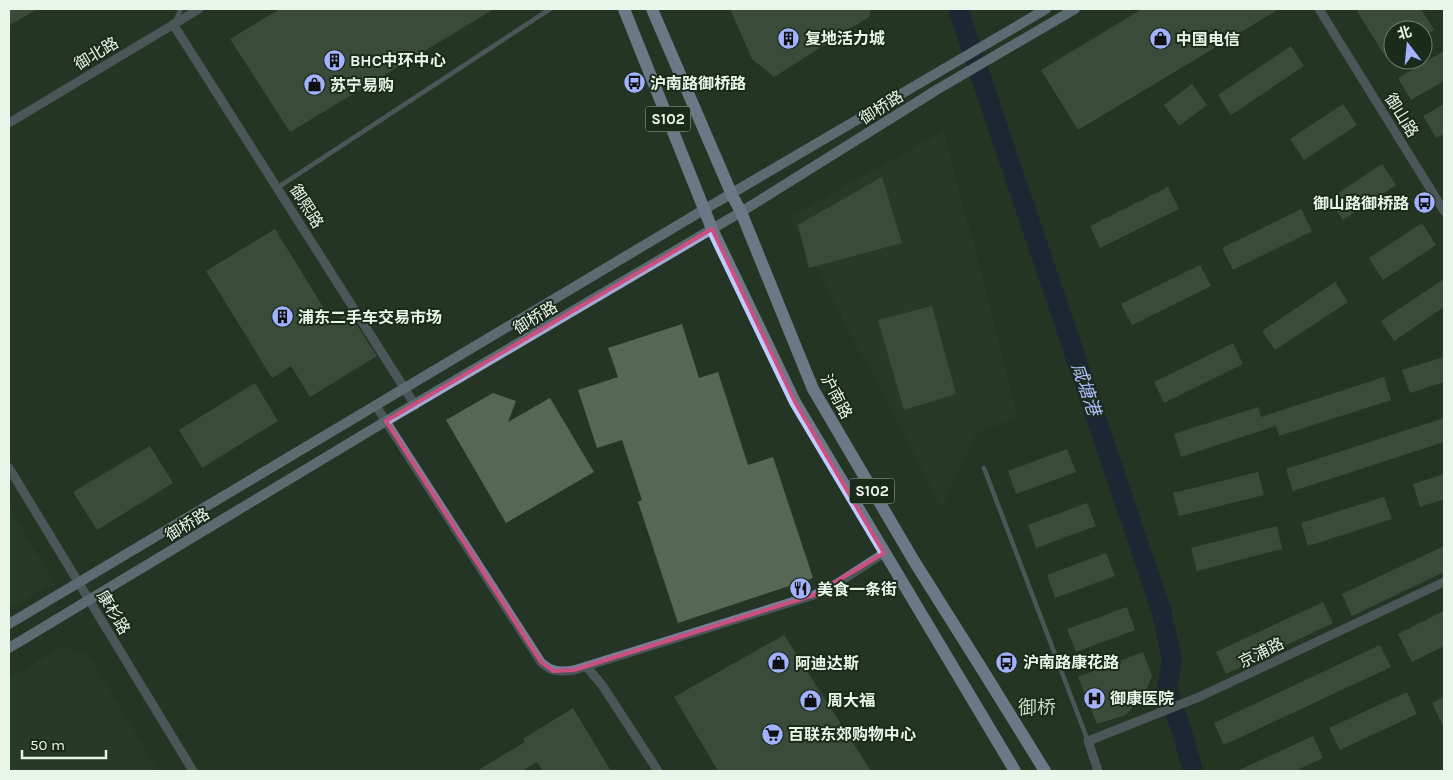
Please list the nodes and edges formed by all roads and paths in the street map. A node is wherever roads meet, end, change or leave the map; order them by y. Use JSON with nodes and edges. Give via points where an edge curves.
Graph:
{"nodes":[{"id":1,"x":181,"y":9,"type":"edge"},
{"id":2,"x":199,"y":9,"type":"edge"},
{"id":3,"x":550,"y":9,"type":"edge"},
{"id":4,"x":624,"y":9,"type":"edge"},
{"id":5,"x":652,"y":9,"type":"edge"},
{"id":6,"x":1046,"y":9,"type":"edge"},
{"id":7,"x":1075,"y":9,"type":"edge"},
{"id":8,"x":1319,"y":9,"type":"edge"},
{"id":9,"x":173,"y":24,"type":"junction"},
{"id":10,"x":9,"y":123,"type":"edge"},
{"id":11,"x":277,"y":188,"type":"junction"},
{"id":12,"x":732,"y":195,"type":"junction"},
{"id":13,"x":704,"y":209,"type":"junction"},
{"id":14,"x":741,"y":212,"type":"junction"},
{"id":15,"x":1444,"y":212,"type":"edge"},
{"id":16,"x":712,"y":229,"type":"junction"},
{"id":17,"x":404,"y":388,"type":"junction"},
{"id":18,"x":415,"y":405,"type":"junction"},
{"id":19,"x":376,"y":406,"type":"junction"},
{"id":20,"x":386,"y":421,"type":"junction"},
{"id":21,"x":9,"y":468,"type":"edge"},
{"id":22,"x":984,"y":468,"type":"dead end"},
{"id":23,"x":884,"y":553,"type":"junction"},
{"id":24,"x":1444,"y":582,"type":"edge"},
{"id":25,"x":79,"y":583,"type":"junction"},
{"id":26,"x":89,"y":600,"type":"junction"},
{"id":27,"x":9,"y":624,"type":"edge"},
{"id":28,"x":9,"y":648,"type":"edge"},
{"id":29,"x":586,"y":666,"type":"junction"},
{"id":30,"x":1088,"y":741,"type":"junction"},
{"id":31,"x":193,"y":771,"type":"edge"},
{"id":32,"x":658,"y":771,"type":"edge"},
{"id":33,"x":1015,"y":771,"type":"edge"},
{"id":34,"x":1045,"y":771,"type":"edge"},
{"id":35,"x":1098,"y":771,"type":"edge"}],
"edges":[{"from":1,"to":9,"type":"lane"},
{"from":2,"to":9,"type":"street","name":"御北路"},
{"from":3,"to":11,"type":"lane"},
{"from":4,"to":13,"type":"main road","number":"S102"},
{"from":5,"to":12,"type":"main road","name":"沪南路","number":"S102"},
{"from":6,"to":12,"type":"main road","name":"御桥路"},
{"from":7,"to":14,"type":"main road","name":"御桥路","via":[[938,89]]},
{"from":8,"to":15,"type":"street","name":"御山路"},
{"from":9,"to":10,"type":"street","name":"御北路"},
{"from":9,"to":11,"type":"street","name":"御熙路"},
{"from":11,"to":17,"type":"street","name":"御熙路"},
{"from":12,"to":13,"type":"main road","name":"御桥路"},
{"from":12,"to":14,"type":"main road","name":"沪南路","number":"S102"},
{"from":13,"to":16,"type":"main road","number":"S102"},
{"from":13,"to":17,"type":"main road","name":"御桥路"},
{"from":14,"to":16,"type":"main road","name":"御桥路"},
{"from":14,"to":34,"type":"main road","name":"沪南路","number":"S102","via":[[813,389],[914,562]]},
{"from":16,"to":18,"type":"main road","name":"御桥路"},
{"from":16,"to":23,"type":"main road","number":"S102","via":[[795,402]]},
{"from":17,"to":18,"type":"street","name":"御熙路"},
{"from":17,"to":19,"type":"main road","name":"御桥路"},
{"from":18,"to":20,"type":"main road","name":"御桥路"},
{"from":19,"to":20,"type":"street"},
{"from":19,"to":25,"type":"main road","name":"御桥路"},
{"from":20,"to":26,"type":"main road","name":"御桥路"},
{"from":20,"to":29,"type":"street","via":[[541,662],[554,671]]},
{"from":21,"to":25,"type":"street","name":"康杉路"},
{"from":22,"to":30,"type":"lane"},
{"from":23,"to":29,"type":"street","via":[[814,596]]},
{"from":23,"to":33,"type":"main road","number":"S102"},
{"from":24,"to":30,"type":"street","name":"京浦路","via":[[1200,697]]},
{"from":25,"to":26,"type":"street","name":"康杉路"},
{"from":25,"to":27,"type":"main road","name":"御桥路"},
{"from":26,"to":28,"type":"main road","name":"御桥路"},
{"from":26,"to":31,"type":"street","name":"康杉路"},
{"from":29,"to":32,"type":"street"},
{"from":30,"to":35,"type":"street"}]}
